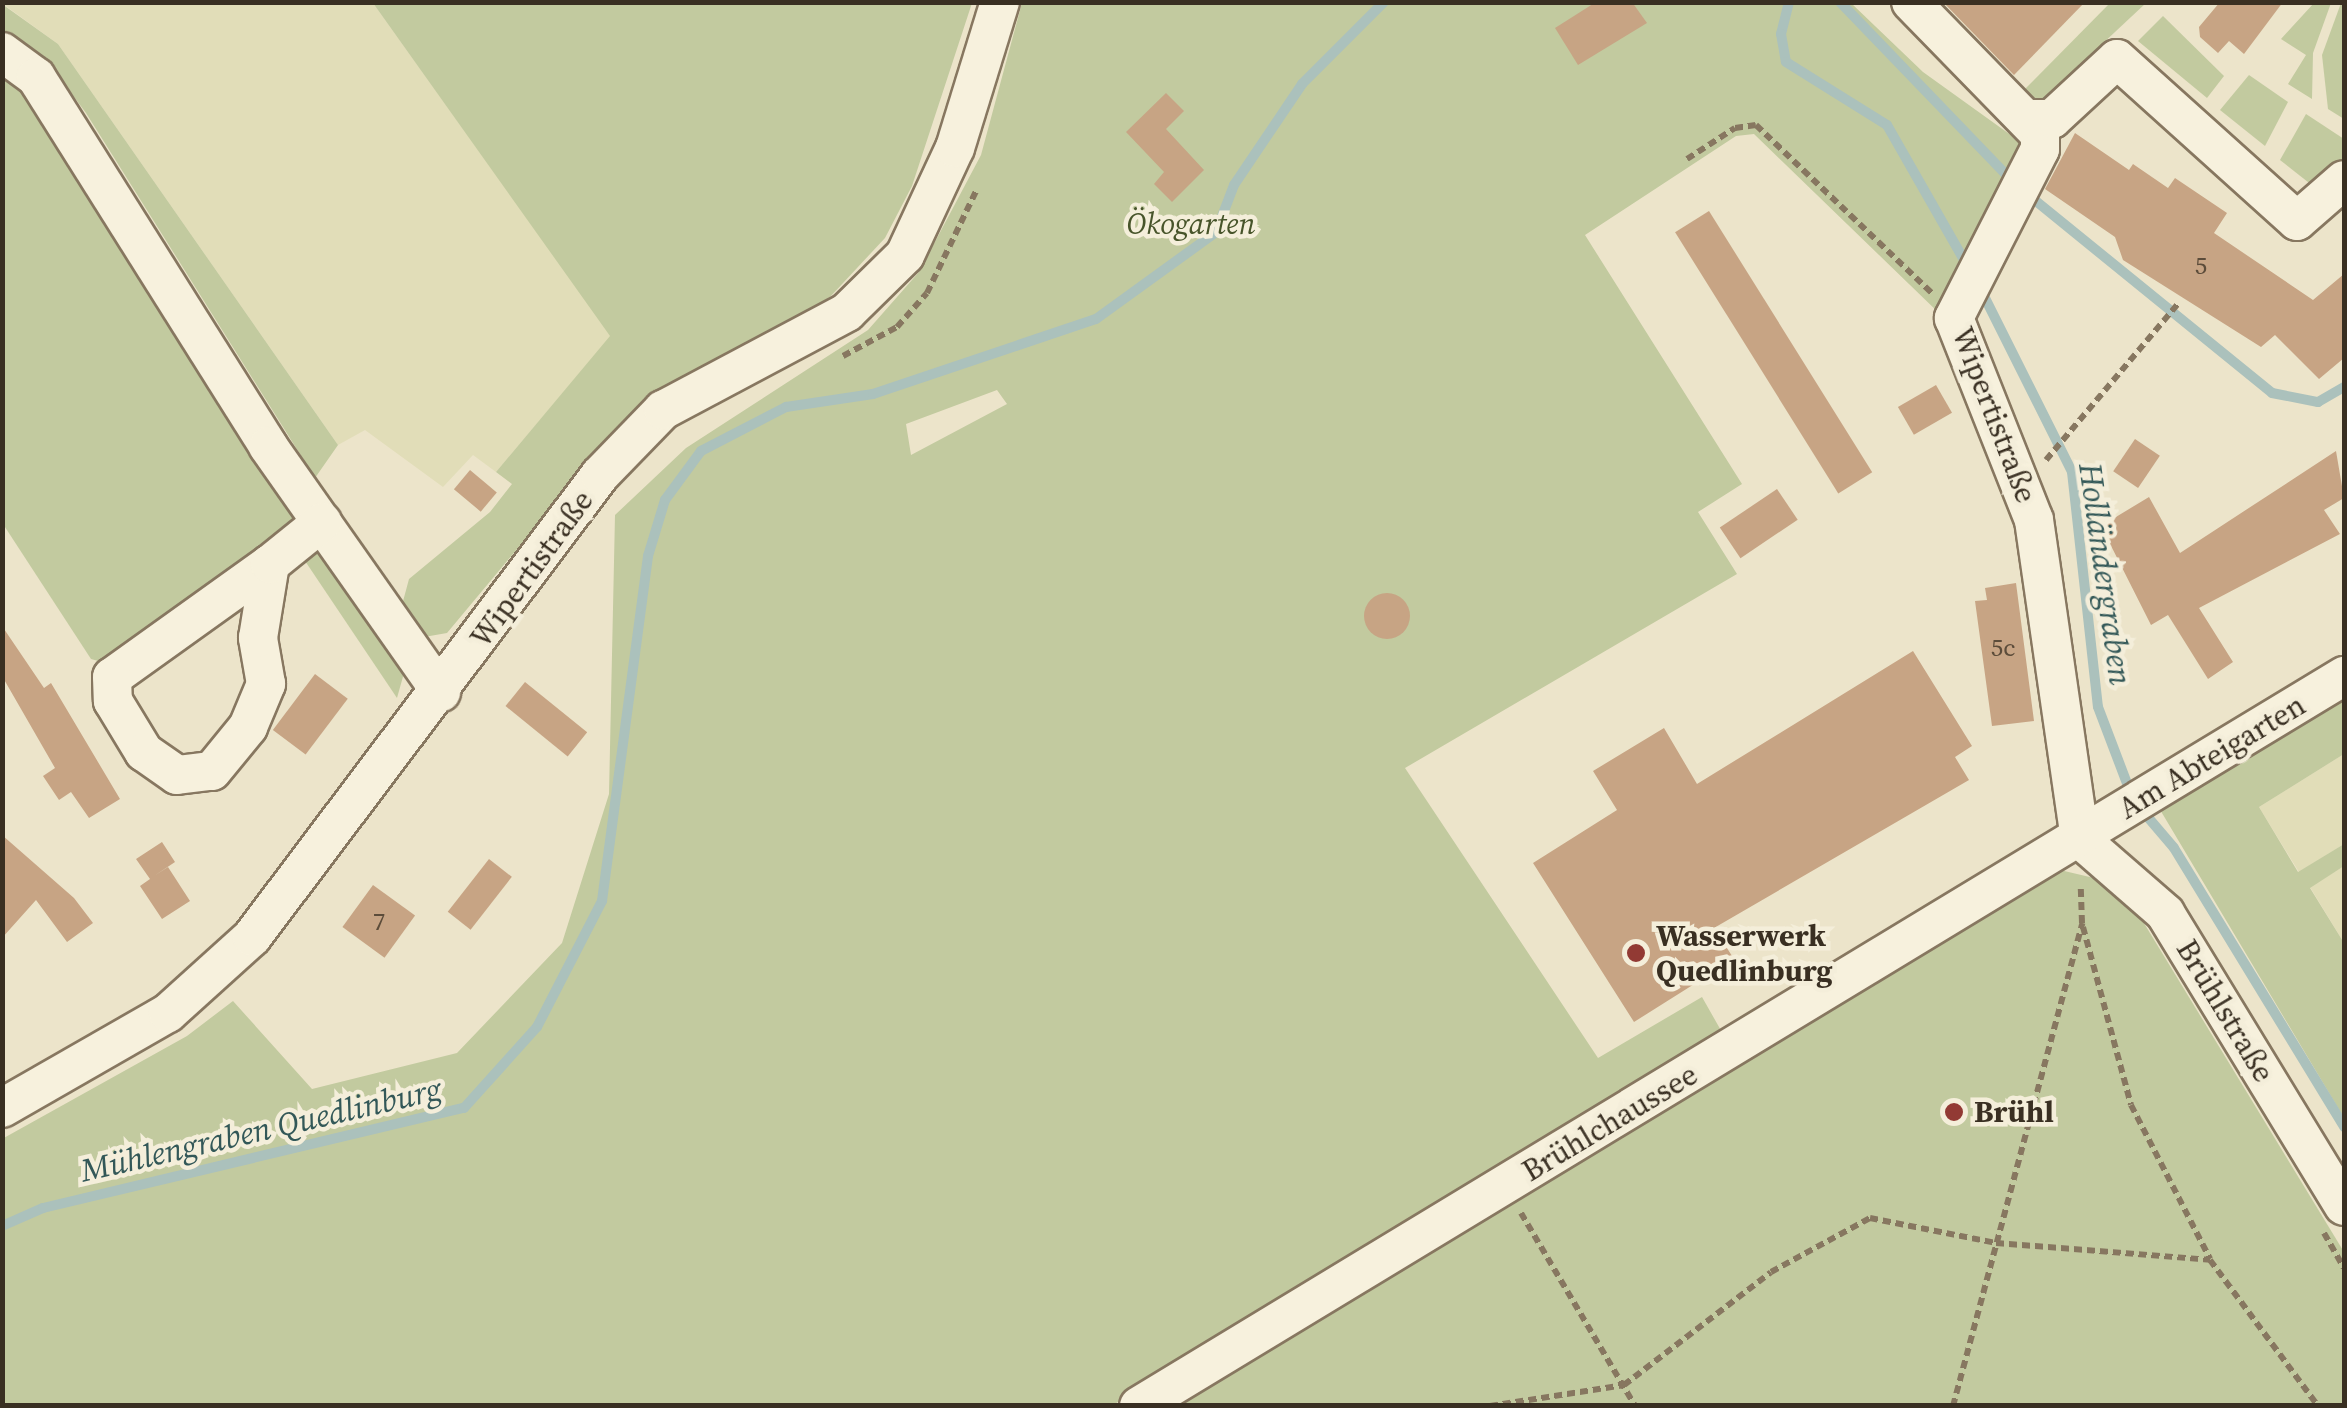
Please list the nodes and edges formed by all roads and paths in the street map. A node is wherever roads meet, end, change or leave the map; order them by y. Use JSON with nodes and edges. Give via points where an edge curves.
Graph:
{"nodes":[{"id":1,"x":1000,"y":2,"type":"edge"},
{"id":2,"x":1912,"y":2,"type":"edge"},
{"id":3,"x":2,"y":52,"type":"edge"},
{"id":4,"x":2030,"y":119,"type":"junction"},
{"id":5,"x":1687,"y":159,"type":"dead end"},
{"id":6,"x":980,"y":173,"type":"dead end"},
{"id":7,"x":2344,"y":180,"type":"edge"},
{"id":8,"x":1960,"y":303,"type":"junction"},
{"id":9,"x":2178,"y":304,"type":"dead end"},
{"id":10,"x":838,"y":358,"type":"dead end"},
{"id":11,"x":2052,"y":454,"type":"dead end"},
{"id":12,"x":322,"y":522,"type":"junction"},
{"id":13,"x":270,"y":564,"type":"junction"},
{"id":14,"x":2344,"y":676,"type":"edge"},
{"id":15,"x":442,"y":692,"type":"junction"},
{"id":16,"x":2080,"y":839,"type":"junction"},
{"id":17,"x":2071,"y":880,"type":"dead end"},
{"id":18,"x":2081,"y":881,"type":"junction"},
{"id":19,"x":2094,"y":887,"type":"dead end"},
{"id":20,"x":2082,"y":923,"type":"junction"},
{"id":21,"x":2,"y":1108,"type":"edge"},
{"id":22,"x":1534,"y":1196,"type":"dead end"},
{"id":23,"x":1517,"y":1206,"type":"junction"},
{"id":24,"x":2330,"y":1213,"type":"edge"},
{"id":25,"x":1500,"y":1216,"type":"dead end"},
{"id":26,"x":1996,"y":1243,"type":"junction"},
{"id":27,"x":2210,"y":1260,"type":"junction"},
{"id":28,"x":2344,"y":1268,"type":"edge"},
{"id":29,"x":1624,"y":1385,"type":"junction"},
{"id":30,"x":1139,"y":1406,"type":"edge"},
{"id":31,"x":1490,"y":1406,"type":"edge"},
{"id":32,"x":1634,"y":1406,"type":"edge"},
{"id":33,"x":1953,"y":1406,"type":"edge"},
{"id":34,"x":2318,"y":1406,"type":"edge"}],
"edges":[{"from":1,"to":15,"type":"street","name":"Wipertistraße","via":[[955,148],[904,254],[847,312],[663,410],[600,476]]},
{"from":2,"to":4,"type":"street"},
{"from":3,"to":12,"type":"street","via":[[36,77]]},
{"from":4,"to":7,"type":"street","via":[[2052,119],[2117,59],[2297,220]]},
{"from":4,"to":8,"type":"street","name":"Wipertistraße","via":[[2041,144]]},
{"from":5,"to":8,"type":"path","via":[[1736,128],[1756,125]]},
{"from":6,"to":10,"type":"path","via":[[957,241],[926,293],[897,327]]},
{"from":8,"to":16,"type":"street","name":"Wipertistraße","via":[[2034,520]]},
{"from":9,"to":11,"type":"path"},
{"from":12,"to":13,"type":"street"},
{"from":12,"to":15,"type":"street"},
{"from":13,"to":13,"type":"street","via":[[258,638],[266,684],[248,727],[212,771],[177,775],[144,752],[113,701],[112,677]]},
{"from":14,"to":16,"type":"street","name":"Am Abteigarten"},
{"from":15,"to":21,"type":"street","name":"Wipertistraße","via":[[252,937],[168,1013]]},
{"from":16,"to":18,"type":"path"},
{"from":16,"to":24,"type":"street","name":"Brühlstraße","via":[[2165,913]]},
{"from":16,"to":30,"type":"street","name":"Brühlchaussee"},
{"from":17,"to":18,"type":"path"},
{"from":18,"to":19,"type":"path"},
{"from":18,"to":20,"type":"path"},
{"from":20,"to":26,"type":"path"},
{"from":20,"to":27,"type":"path","via":[[2132,1105]]},
{"from":22,"to":23,"type":"path"},
{"from":23,"to":25,"type":"path"},
{"from":23,"to":29,"type":"path"},
{"from":24,"to":28,"type":"path"},
{"from":26,"to":27,"type":"path"},
{"from":26,"to":29,"type":"path","via":[[1870,1218],[1771,1272]]},
{"from":26,"to":33,"type":"path"},
{"from":27,"to":34,"type":"path"},
{"from":29,"to":31,"type":"path"},
{"from":29,"to":32,"type":"path"}]}
